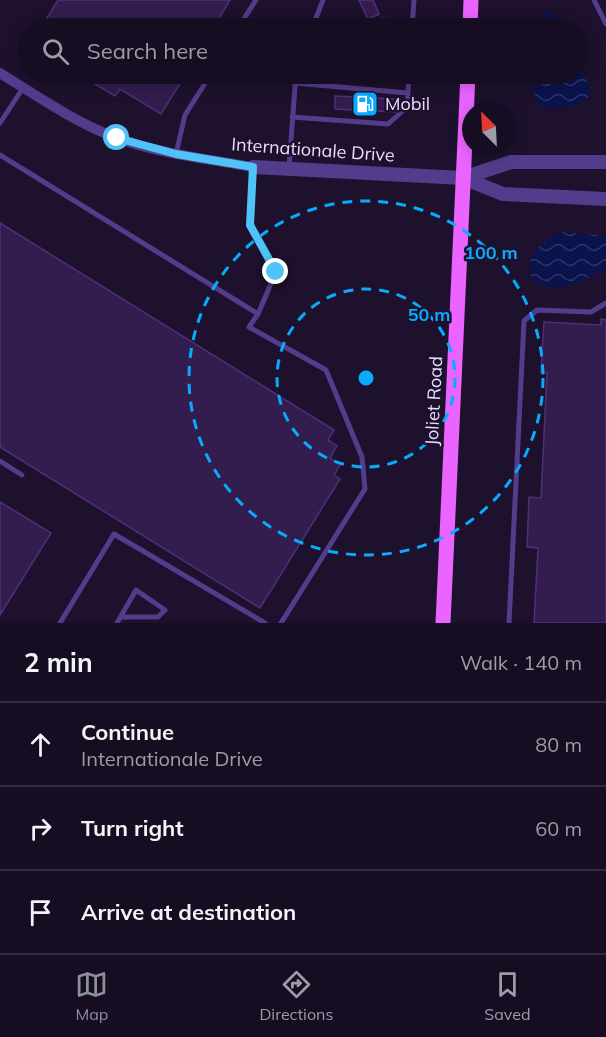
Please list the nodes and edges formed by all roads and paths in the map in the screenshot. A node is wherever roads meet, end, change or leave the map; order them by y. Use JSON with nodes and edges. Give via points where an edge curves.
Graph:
{"nodes":[{"id":1,"x":256,"y":0,"type":"edge"},
{"id":2,"x":323,"y":0,"type":"edge"},
{"id":3,"x":414,"y":0,"type":"edge"},
{"id":4,"x":471,"y":0,"type":"edge"},
{"id":5,"x":594,"y":0,"type":"edge"},
{"id":6,"x":244,"y":18,"type":"edge"},
{"id":7,"x":316,"y":18,"type":"edge"},
{"id":8,"x":413,"y":18,"type":"edge"},
{"id":9,"x":470,"y":18,"type":"edge"},
{"id":10,"x":606,"y":24,"type":"edge"},
{"id":11,"x":0,"y":73,"type":"edge"},
{"id":12,"x":18,"y":84,"type":"edge"},
{"id":13,"x":18,"y":84,"type":"edge"},
{"id":14,"x":205,"y":84,"type":"edge"},
{"id":15,"x":294,"y":84,"type":"edge"},
{"id":16,"x":305,"y":84,"type":"edge"},
{"id":17,"x":408,"y":84,"type":"edge"},
{"id":18,"x":468,"y":84,"type":"edge"},
{"id":19,"x":327,"y":86,"type":"joint"},
{"id":20,"x":23,"y":87,"type":"junction"},
{"id":21,"x":408,"y":93,"type":"junction"},
{"id":22,"x":292,"y":117,"type":"junction"},
{"id":23,"x":0,"y":123,"type":"edge"},
{"id":24,"x":176,"y":154,"type":"junction"},
{"id":25,"x":0,"y":155,"type":"edge"},
{"id":26,"x":606,"y":162,"type":"edge"},
{"id":27,"x":253,"y":167,"type":"junction"},
{"id":28,"x":289,"y":168,"type":"junction"},
{"id":29,"x":463,"y":178,"type":"junction"},
{"id":30,"x":606,"y":199,"type":"edge"},
{"id":31,"x":606,"y":303,"type":"edge"},
{"id":32,"x":258,"y":314,"type":"junction"},
{"id":33,"x":0,"y":461,"type":"edge"},
{"id":34,"x":22,"y":475,"type":"dead end"},
{"id":35,"x":121,"y":617,"type":"junction"},
{"id":36,"x":60,"y":623,"type":"edge"},
{"id":37,"x":117,"y":623,"type":"edge"},
{"id":38,"x":265,"y":623,"type":"edge"},
{"id":39,"x":281,"y":623,"type":"edge"},
{"id":40,"x":443,"y":623,"type":"edge"},
{"id":41,"x":509,"y":623,"type":"edge"}],
"edges":[{"from":1,"to":6,"type":"lane"},
{"from":2,"to":7,"type":"lane"},
{"from":3,"to":8,"type":"lane"},
{"from":4,"to":9,"type":"main road"},
{"from":5,"to":10,"type":"lane"},
{"from":11,"to":13,"type":"street","name":"Internationale Drive"},
{"from":12,"to":20,"type":"street","name":"Internationale Drive"},
{"from":14,"to":24,"type":"lane","via":[[185,115]]},
{"from":15,"to":22,"type":"lane"},
{"from":16,"to":19,"type":"lane"},
{"from":17,"to":21,"type":"lane"},
{"from":18,"to":29,"type":"main road","name":"Joliet Road"},
{"from":19,"to":21,"type":"lane"},
{"from":20,"to":23,"type":"lane"},
{"from":20,"to":24,"type":"street","name":"Internationale Drive","via":[[117,138]]},
{"from":21,"to":22,"type":"lane","via":[[407,107],[388,124]]},
{"from":22,"to":28,"type":"lane"},
{"from":24,"to":27,"type":"street","name":"Internationale Drive"},
{"from":25,"to":32,"type":"lane"},
{"from":26,"to":29,"type":"street","via":[[511,162]]},
{"from":27,"to":28,"type":"street","name":"Internationale Drive"},
{"from":27,"to":32,"type":"lane","via":[[250,225],[276,272]]},
{"from":28,"to":29,"type":"street","name":"Internationale Drive"},
{"from":29,"to":30,"type":"street","via":[[503,194]]},
{"from":29,"to":40,"type":"main road","name":"Joliet Road"},
{"from":31,"to":41,"type":"lane","via":[[591,312],[537,310],[524,321]]},
{"from":32,"to":39,"type":"lane","via":[[249,327],[326,370],[362,457],[365,489]]},
{"from":33,"to":34,"type":"lane"},
{"from":35,"to":35,"type":"lane","via":[[136,590],[165,610],[158,617]]},
{"from":35,"to":37,"type":"lane"},
{"from":36,"to":38,"type":"lane","via":[[114,534]]}]}
